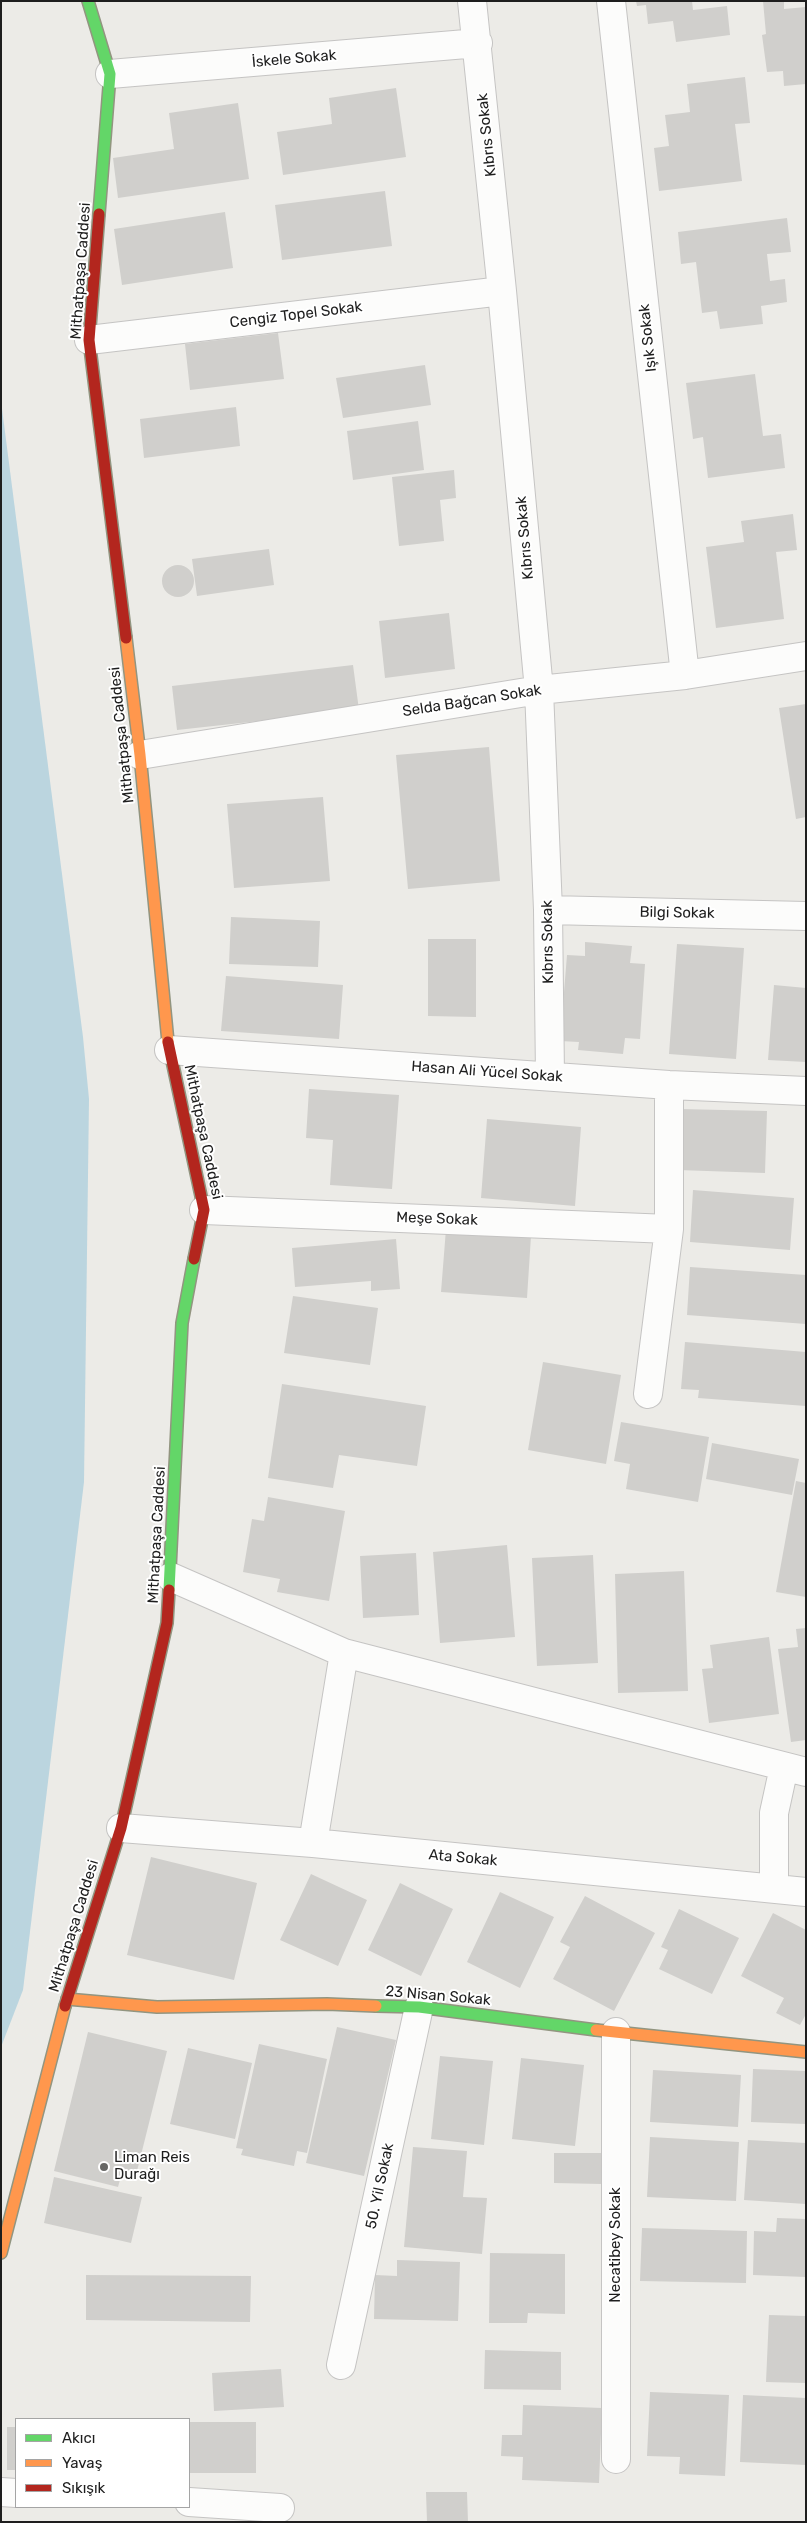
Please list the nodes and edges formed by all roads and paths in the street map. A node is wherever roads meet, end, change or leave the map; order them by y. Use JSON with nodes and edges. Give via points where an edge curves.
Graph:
{"nodes":[{"id":1,"x":88,"y":1,"type":"edge"},
{"id":2,"x":472,"y":1,"type":"edge"},
{"id":3,"x":611,"y":1,"type":"edge"},
{"id":4,"x":478,"y":43,"type":"junction"},
{"id":5,"x":110,"y":74,"type":"junction"},
{"id":6,"x":502,"y":290,"type":"junction"},
{"id":7,"x":90,"y":340,"type":"junction"},
{"id":8,"x":806,"y":656,"type":"edge"},
{"id":9,"x":685,"y":675,"type":"junction"},
{"id":10,"x":539,"y":690,"type":"junction"},
{"id":11,"x":140,"y":755,"type":"junction"},
{"id":12,"x":548,"y":910,"type":"junction"},
{"id":13,"x":806,"y":916,"type":"edge"},
{"id":14,"x":169,"y":1050,"type":"junction"},
{"id":15,"x":550,"y":1076,"type":"junction"},
{"id":16,"x":669,"y":1085,"type":"junction"},
{"id":17,"x":806,"y":1091,"type":"edge"},
{"id":18,"x":204,"y":1210,"type":"junction"},
{"id":19,"x":669,"y":1229,"type":"junction"},
{"id":20,"x":648,"y":1394,"type":"dead end"},
{"id":21,"x":171,"y":1577,"type":"junction"},
{"id":22,"x":344,"y":1653,"type":"junction"},
{"id":23,"x":795,"y":1769,"type":"edge"},
{"id":24,"x":121,"y":1828,"type":"junction"},
{"id":25,"x":314,"y":1844,"type":"junction"},
{"id":26,"x":774,"y":1888,"type":"junction"},
{"id":27,"x":806,"y":1892,"type":"edge"},
{"id":28,"x":67,"y":1999,"type":"junction"},
{"id":29,"x":419,"y":2007,"type":"junction"},
{"id":30,"x":616,"y":2032,"type":"junction"},
{"id":31,"x":806,"y":2052,"type":"edge"},
{"id":32,"x":1,"y":2253,"type":"edge"},
{"id":33,"x":341,"y":2365,"type":"dead end"},
{"id":34,"x":616,"y":2459,"type":"dead end"},
{"id":35,"x":1,"y":2492,"type":"edge"},
{"id":36,"x":15,"y":2492,"type":"edge"},
{"id":37,"x":190,"y":2502,"type":"edge"},
{"id":38,"x":280,"y":2508,"type":"dead end"}],
"edges":[{"from":1,"to":5,"type":"main road","name":"Mithatpaşa Caddesi"},
{"from":2,"to":4,"type":"street","name":"Kıbrıs Sokak"},
{"from":3,"to":9,"type":"street","name":"Işık Sokak"},
{"from":4,"to":5,"type":"street","name":"İskele Sokak"},
{"from":4,"to":6,"type":"street","name":"Kıbrıs Sokak"},
{"from":5,"to":7,"type":"main road","name":"Mithatpaşa Caddesi"},
{"from":6,"to":7,"type":"street","name":"Cengiz Topel Sokak"},
{"from":6,"to":10,"type":"street","name":"Kıbrıs Sokak"},
{"from":7,"to":11,"type":"main road","name":"Mithatpaşa Caddesi"},
{"from":8,"to":9,"type":"street","name":"Selda Bağcan Sokak"},
{"from":9,"to":10,"type":"street","name":"Selda Bağcan Sokak"},
{"from":10,"to":11,"type":"street","name":"Selda Bağcan Sokak"},
{"from":10,"to":12,"type":"street","name":"Kıbrıs Sokak"},
{"from":11,"to":14,"type":"main road","name":"Mithatpaşa Caddesi"},
{"from":12,"to":13,"type":"street","name":"Bilgi Sokak"},
{"from":12,"to":15,"type":"street","name":"Kıbrıs Sokak"},
{"from":14,"to":15,"type":"street","name":"Hasan Ali Yücel Sokak"},
{"from":14,"to":18,"type":"main road","name":"Mithatpaşa Caddesi"},
{"from":15,"to":16,"type":"street","name":"Hasan Ali Yücel Sokak"},
{"from":16,"to":17,"type":"street","name":"Hasan Ali Yücel Sokak"},
{"from":16,"to":19,"type":"street"},
{"from":18,"to":19,"type":"street","name":"Meşe Sokak"},
{"from":18,"to":21,"type":"main road","name":"Mithatpaşa Caddesi","via":[[182,1323]]},
{"from":19,"to":20,"type":"street"},
{"from":21,"to":22,"type":"street"},
{"from":21,"to":24,"type":"main road","name":"Mithatpaşa Caddesi","via":[[167,1623]]},
{"from":22,"to":23,"type":"street"},
{"from":22,"to":25,"type":"street"},
{"from":23,"to":26,"type":"street","via":[[774,1813]]},
{"from":24,"to":25,"type":"street","name":"Ata Sokak"},
{"from":24,"to":28,"type":"main road","name":"Mithatpaşa Caddesi"},
{"from":25,"to":26,"type":"street","name":"Ata Sokak"},
{"from":26,"to":27,"type":"street","name":"Ata Sokak"},
{"from":28,"to":29,"type":"main road","name":"23 Nisan Sokak","via":[[157,2007],[327,2004]]},
{"from":28,"to":32,"type":"main road","name":"Mithatpaşa Caddesi"},
{"from":29,"to":30,"type":"main road","name":"23 Nisan Sokak"},
{"from":29,"to":33,"type":"street","name":"50. Yil Sokak"},
{"from":30,"to":31,"type":"main road","name":"23 Nisan Sokak"},
{"from":30,"to":34,"type":"street","name":"Necatibey Sokak"},
{"from":35,"to":36,"type":"street"},
{"from":37,"to":38,"type":"street"}]}
